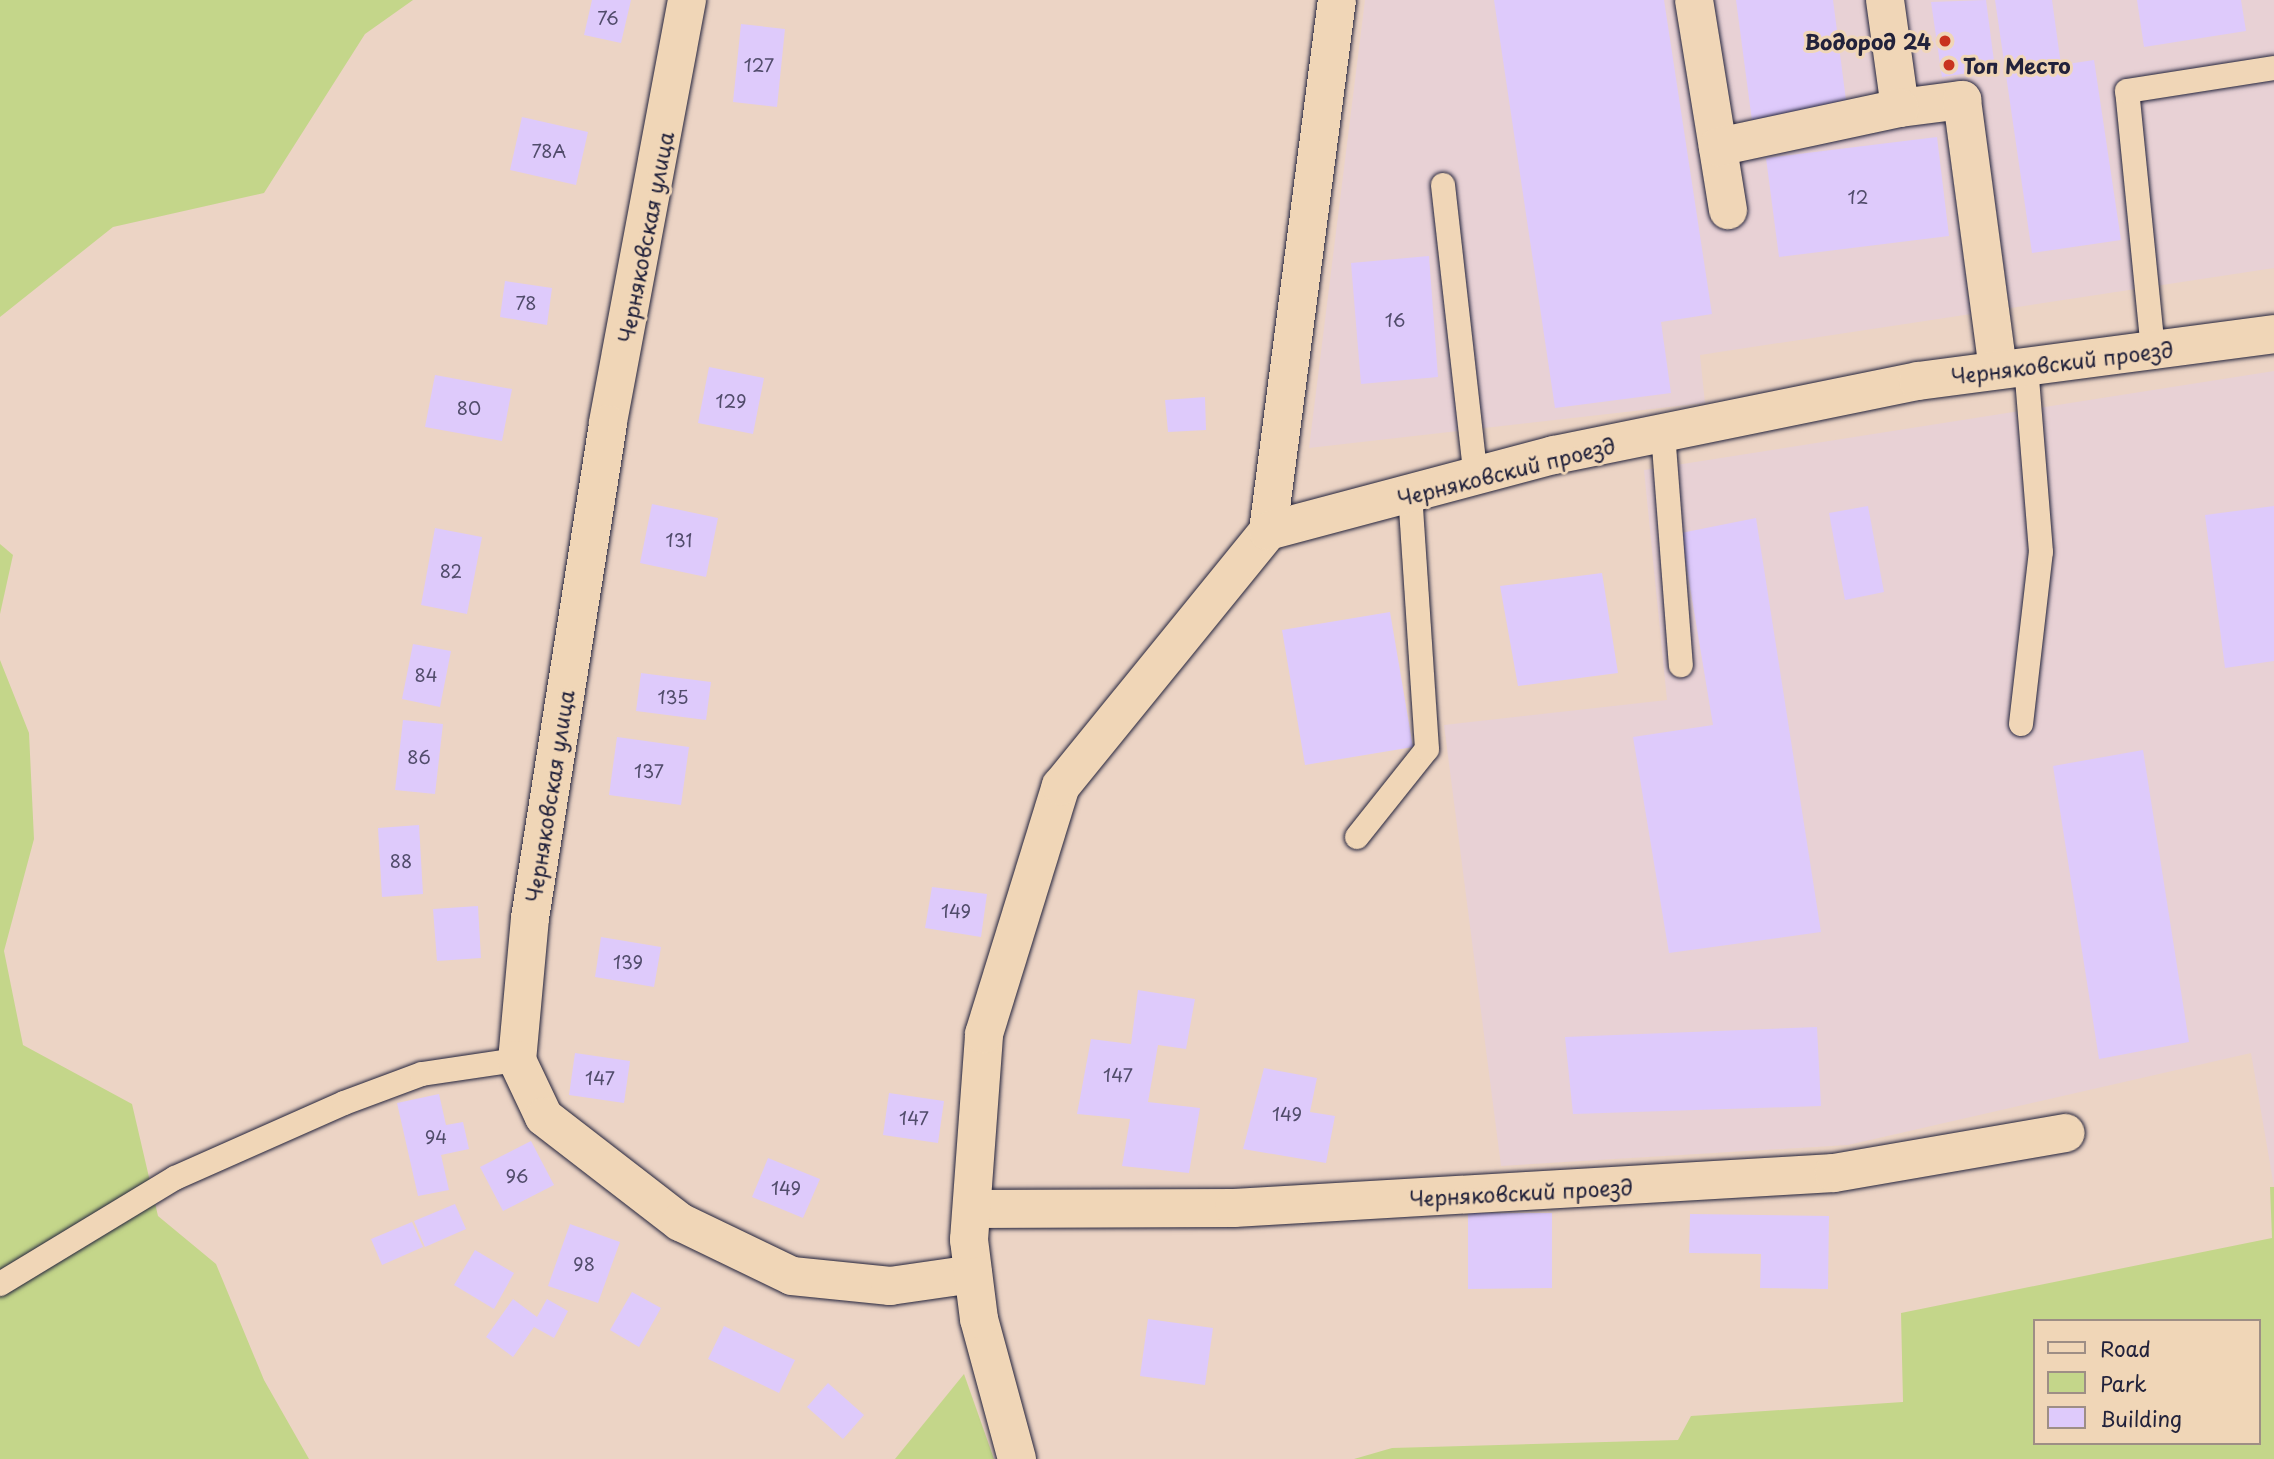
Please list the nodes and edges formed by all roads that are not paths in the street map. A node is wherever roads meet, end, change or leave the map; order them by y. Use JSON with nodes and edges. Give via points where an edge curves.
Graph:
{"nodes":[{"id":1,"x":687,"y":0,"type":"edge"},
{"id":2,"x":1337,"y":0,"type":"edge"},
{"id":3,"x":1695,"y":0,"type":"edge"},
{"id":4,"x":1885,"y":0,"type":"edge"},
{"id":5,"x":2274,"y":68,"type":"edge"},
{"id":6,"x":1900,"y":108,"type":"junction"},
{"id":7,"x":1718,"y":147,"type":"junction"},
{"id":8,"x":1443,"y":185,"type":"dead end"},
{"id":9,"x":1728,"y":210,"type":"dead end"},
{"id":10,"x":2274,"y":334,"type":"edge"},
{"id":11,"x":2153,"y":350,"type":"junction"},
{"id":12,"x":2012,"y":369,"type":"junction"},
{"id":13,"x":1663,"y":433,"type":"junction"},
{"id":14,"x":1476,"y":477,"type":"junction"},
{"id":15,"x":1410,"y":496,"type":"junction"},
{"id":16,"x":1268,"y":531,"type":"junction"},
{"id":17,"x":1681,"y":666,"type":"dead end"},
{"id":18,"x":2021,"y":724,"type":"dead end"},
{"id":19,"x":1357,"y":837,"type":"dead end"},
{"id":20,"x":517,"y":1060,"type":"junction"},
{"id":21,"x":2066,"y":1133,"type":"dead end"},
{"id":22,"x":972,"y":1209,"type":"junction"},
{"id":23,"x":973,"y":1274,"type":"junction"},
{"id":24,"x":0,"y":1284,"type":"edge"},
{"id":25,"x":1017,"y":1459,"type":"edge"}],
"edges":[{"from":1,"to":20,"type":"street","name":"Черняковская улица","via":[[608,424],[530,918]]},
{"from":2,"to":16,"type":"street"},
{"from":3,"to":7,"type":"street"},
{"from":4,"to":6,"type":"street"},
{"from":5,"to":11,"type":"lane","via":[[2127,91]]},
{"from":6,"to":7,"type":"street"},
{"from":6,"to":12,"type":"street","via":[[1962,100]]},
{"from":7,"to":9,"type":"street"},
{"from":8,"to":14,"type":"lane"},
{"from":10,"to":11,"type":"street","name":"Черняковский проезд"},
{"from":11,"to":12,"type":"street","name":"Черняковский проезд"},
{"from":12,"to":13,"type":"street","name":"Черняковский проезд"},
{"from":12,"to":18,"type":"lane","via":[[2041,552]]},
{"from":13,"to":14,"type":"street","name":"Черняковский проезд"},
{"from":13,"to":17,"type":"lane"},
{"from":14,"to":15,"type":"street","name":"Черняковский проезд"},
{"from":15,"to":16,"type":"street","name":"Черняковский проезд"},
{"from":15,"to":19,"type":"lane","via":[[1427,749]]},
{"from":16,"to":22,"type":"street","via":[[1061,786],[984,1034]]},
{"from":20,"to":23,"type":"street","via":[[544,1117],[680,1222],[792,1276],[890,1286]]},
{"from":20,"to":24,"type":"lane","via":[[422,1074],[344,1103],[175,1178]]},
{"from":21,"to":22,"type":"street","name":"Черняковский проезд","via":[[1834,1173],[1234,1208]]},
{"from":22,"to":23,"type":"street"},
{"from":23,"to":25,"type":"street"}]}
